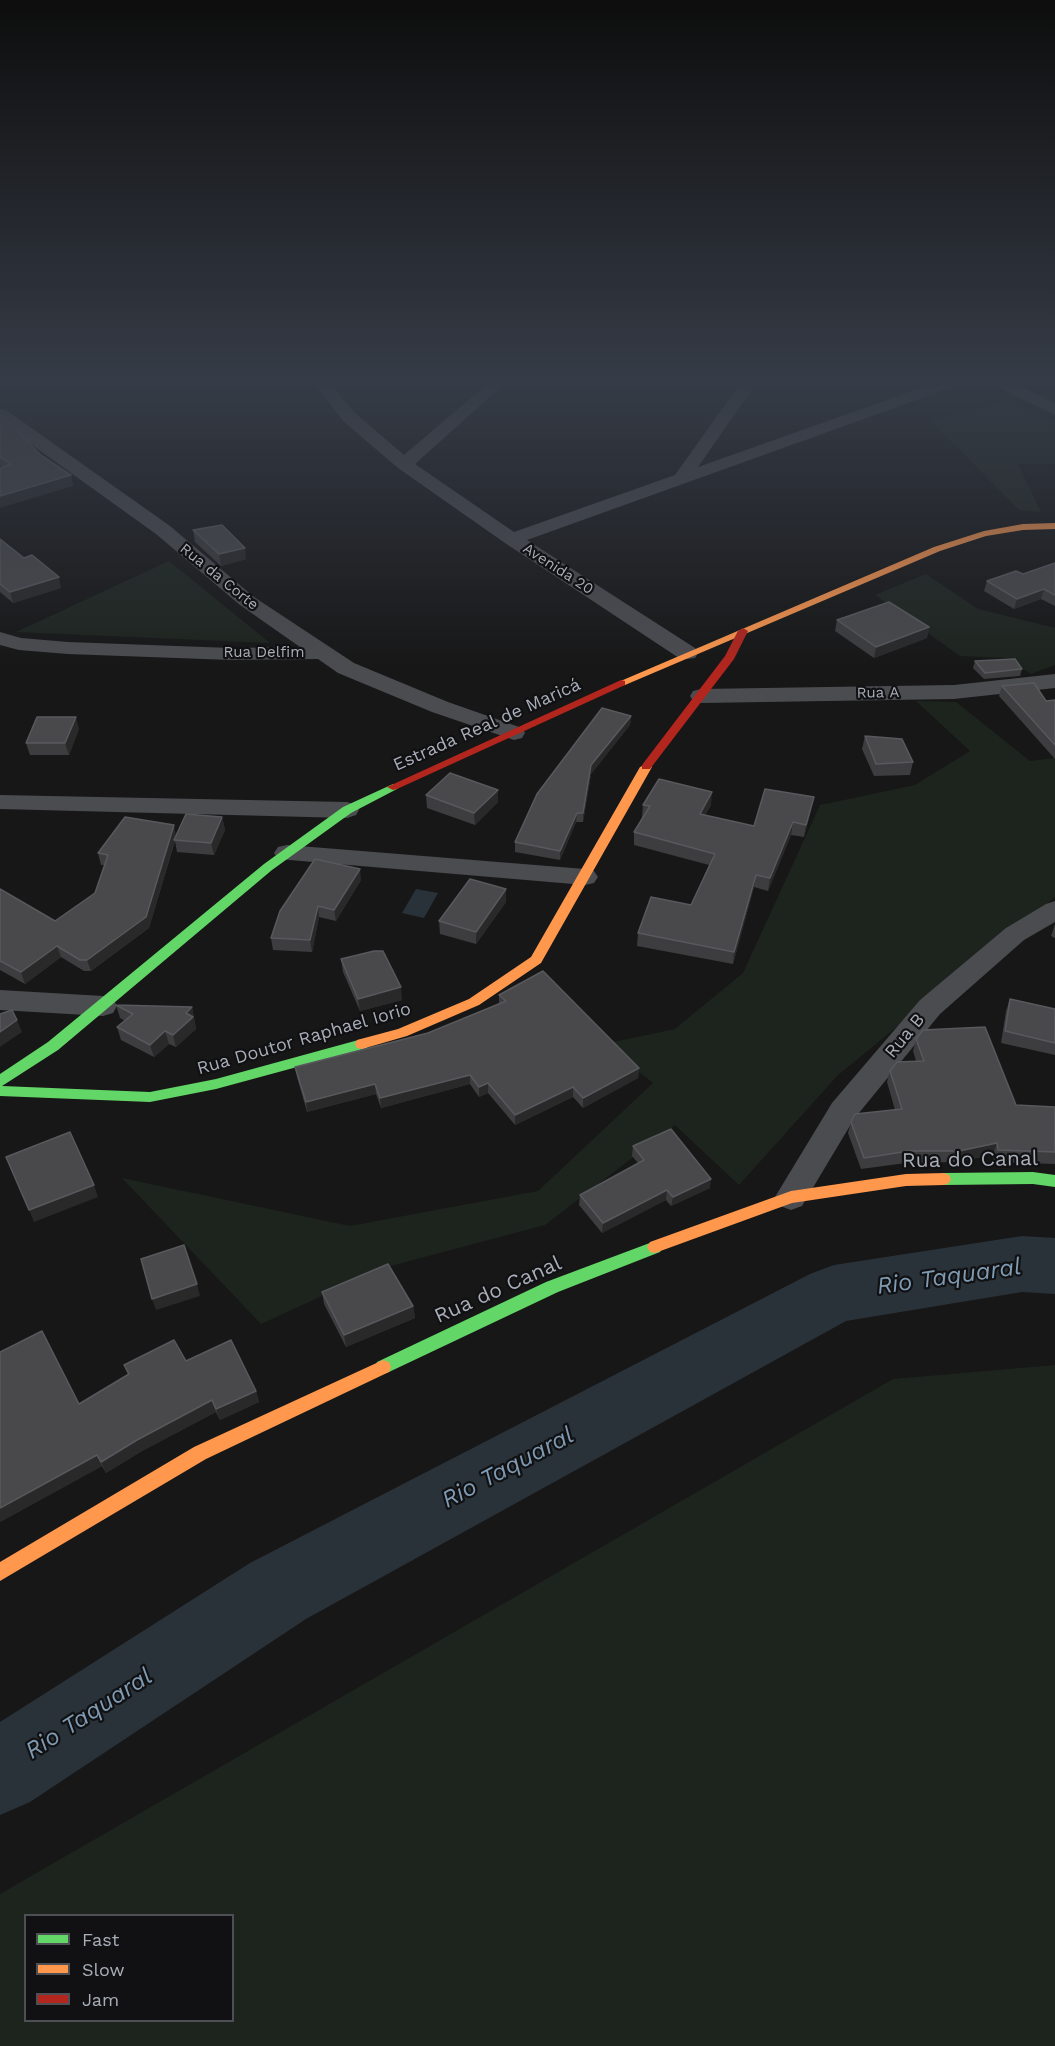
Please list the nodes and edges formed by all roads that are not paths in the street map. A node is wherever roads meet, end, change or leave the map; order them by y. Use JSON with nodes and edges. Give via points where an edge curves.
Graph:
{"nodes":[{"id":1,"x":93,"y":480,"type":"edge"},
{"id":2,"x":428,"y":480,"type":"edge"},
{"id":3,"x":675,"y":480,"type":"edge"},
{"id":4,"x":1055,"y":526,"type":"edge"},
{"id":5,"x":512,"y":539,"type":"junction"},
{"id":6,"x":743,"y":630,"type":"junction"},
{"id":7,"x":0,"y":638,"type":"edge"},
{"id":8,"x":687,"y":653,"type":"junction"},
{"id":9,"x":323,"y":654,"type":"junction"},
{"id":10,"x":1055,"y":681,"type":"edge"},
{"id":11,"x":701,"y":696,"type":"junction"},
{"id":12,"x":514,"y":733,"type":"junction"},
{"id":13,"x":0,"y":802,"type":"edge"},
{"id":14,"x":347,"y":810,"type":"junction"},
{"id":15,"x":287,"y":853,"type":"junction"},
{"id":16,"x":585,"y":877,"type":"junction"},
{"id":17,"x":1055,"y":910,"type":"edge"},
{"id":18,"x":0,"y":1000,"type":"edge"},
{"id":19,"x":103,"y":1006,"type":"junction"},
{"id":20,"x":0,"y":1081,"type":"edge"},
{"id":21,"x":0,"y":1091,"type":"edge"},
{"id":22,"x":1055,"y":1181,"type":"edge"},
{"id":23,"x":791,"y":1197,"type":"junction"},
{"id":24,"x":0,"y":1572,"type":"edge"}],
"edges":[{"from":1,"to":9,"type":"street","name":"Rua da Corte","via":[[163,530],[247,601]]},
{"from":2,"to":5,"type":"street","name":"Avenida 20"},
{"from":3,"to":5,"type":"street"},
{"from":4,"to":6,"type":"street","name":"Estrada Real de Maricá","via":[[984,534],[937,549]]},
{"from":5,"to":8,"type":"street","name":"Avenida 20"},
{"from":6,"to":8,"type":"street","name":"Estrada Real de Maricá"},
{"from":6,"to":11,"type":"street","name":"Rua Doutor Raphael Iorio","via":[[730,657]]},
{"from":7,"to":9,"type":"street","name":"Rua Delfim","via":[[19,644],[68,648]]},
{"from":8,"to":12,"type":"street","name":"Estrada Real de Maricá"},
{"from":9,"to":12,"type":"street","name":"Rua Delfim","via":[[346,668],[440,707]]},
{"from":10,"to":11,"type":"street","name":"Rua A","via":[[954,692]]},
{"from":11,"to":16,"type":"street","name":"Rua Doutor Raphael Iorio","via":[[648,763]]},
{"from":12,"to":14,"type":"street","name":"Estrada Real de Maricá"},
{"from":13,"to":14,"type":"street"},
{"from":14,"to":15,"type":"street","name":"Estrada Real de Maricá"},
{"from":15,"to":16,"type":"street"},
{"from":15,"to":19,"type":"street","name":"Estrada Real de Maricá"},
{"from":16,"to":21,"type":"street","name":"Rua Doutor Raphael Iorio","via":[[536,960],[474,1002],[402,1033],[216,1084],[150,1097]]},
{"from":17,"to":23,"type":"street","name":"Rua B","via":[[1015,934],[930,1007],[843,1111]]},
{"from":18,"to":19,"type":"street"},
{"from":19,"to":20,"type":"street","name":"Estrada Real de Maricá"},
{"from":22,"to":23,"type":"street","name":"Rua do Canal","via":[[906,1180]]},
{"from":23,"to":24,"type":"street","name":"Rua do Canal","via":[[552,1287],[200,1453]]}]}
